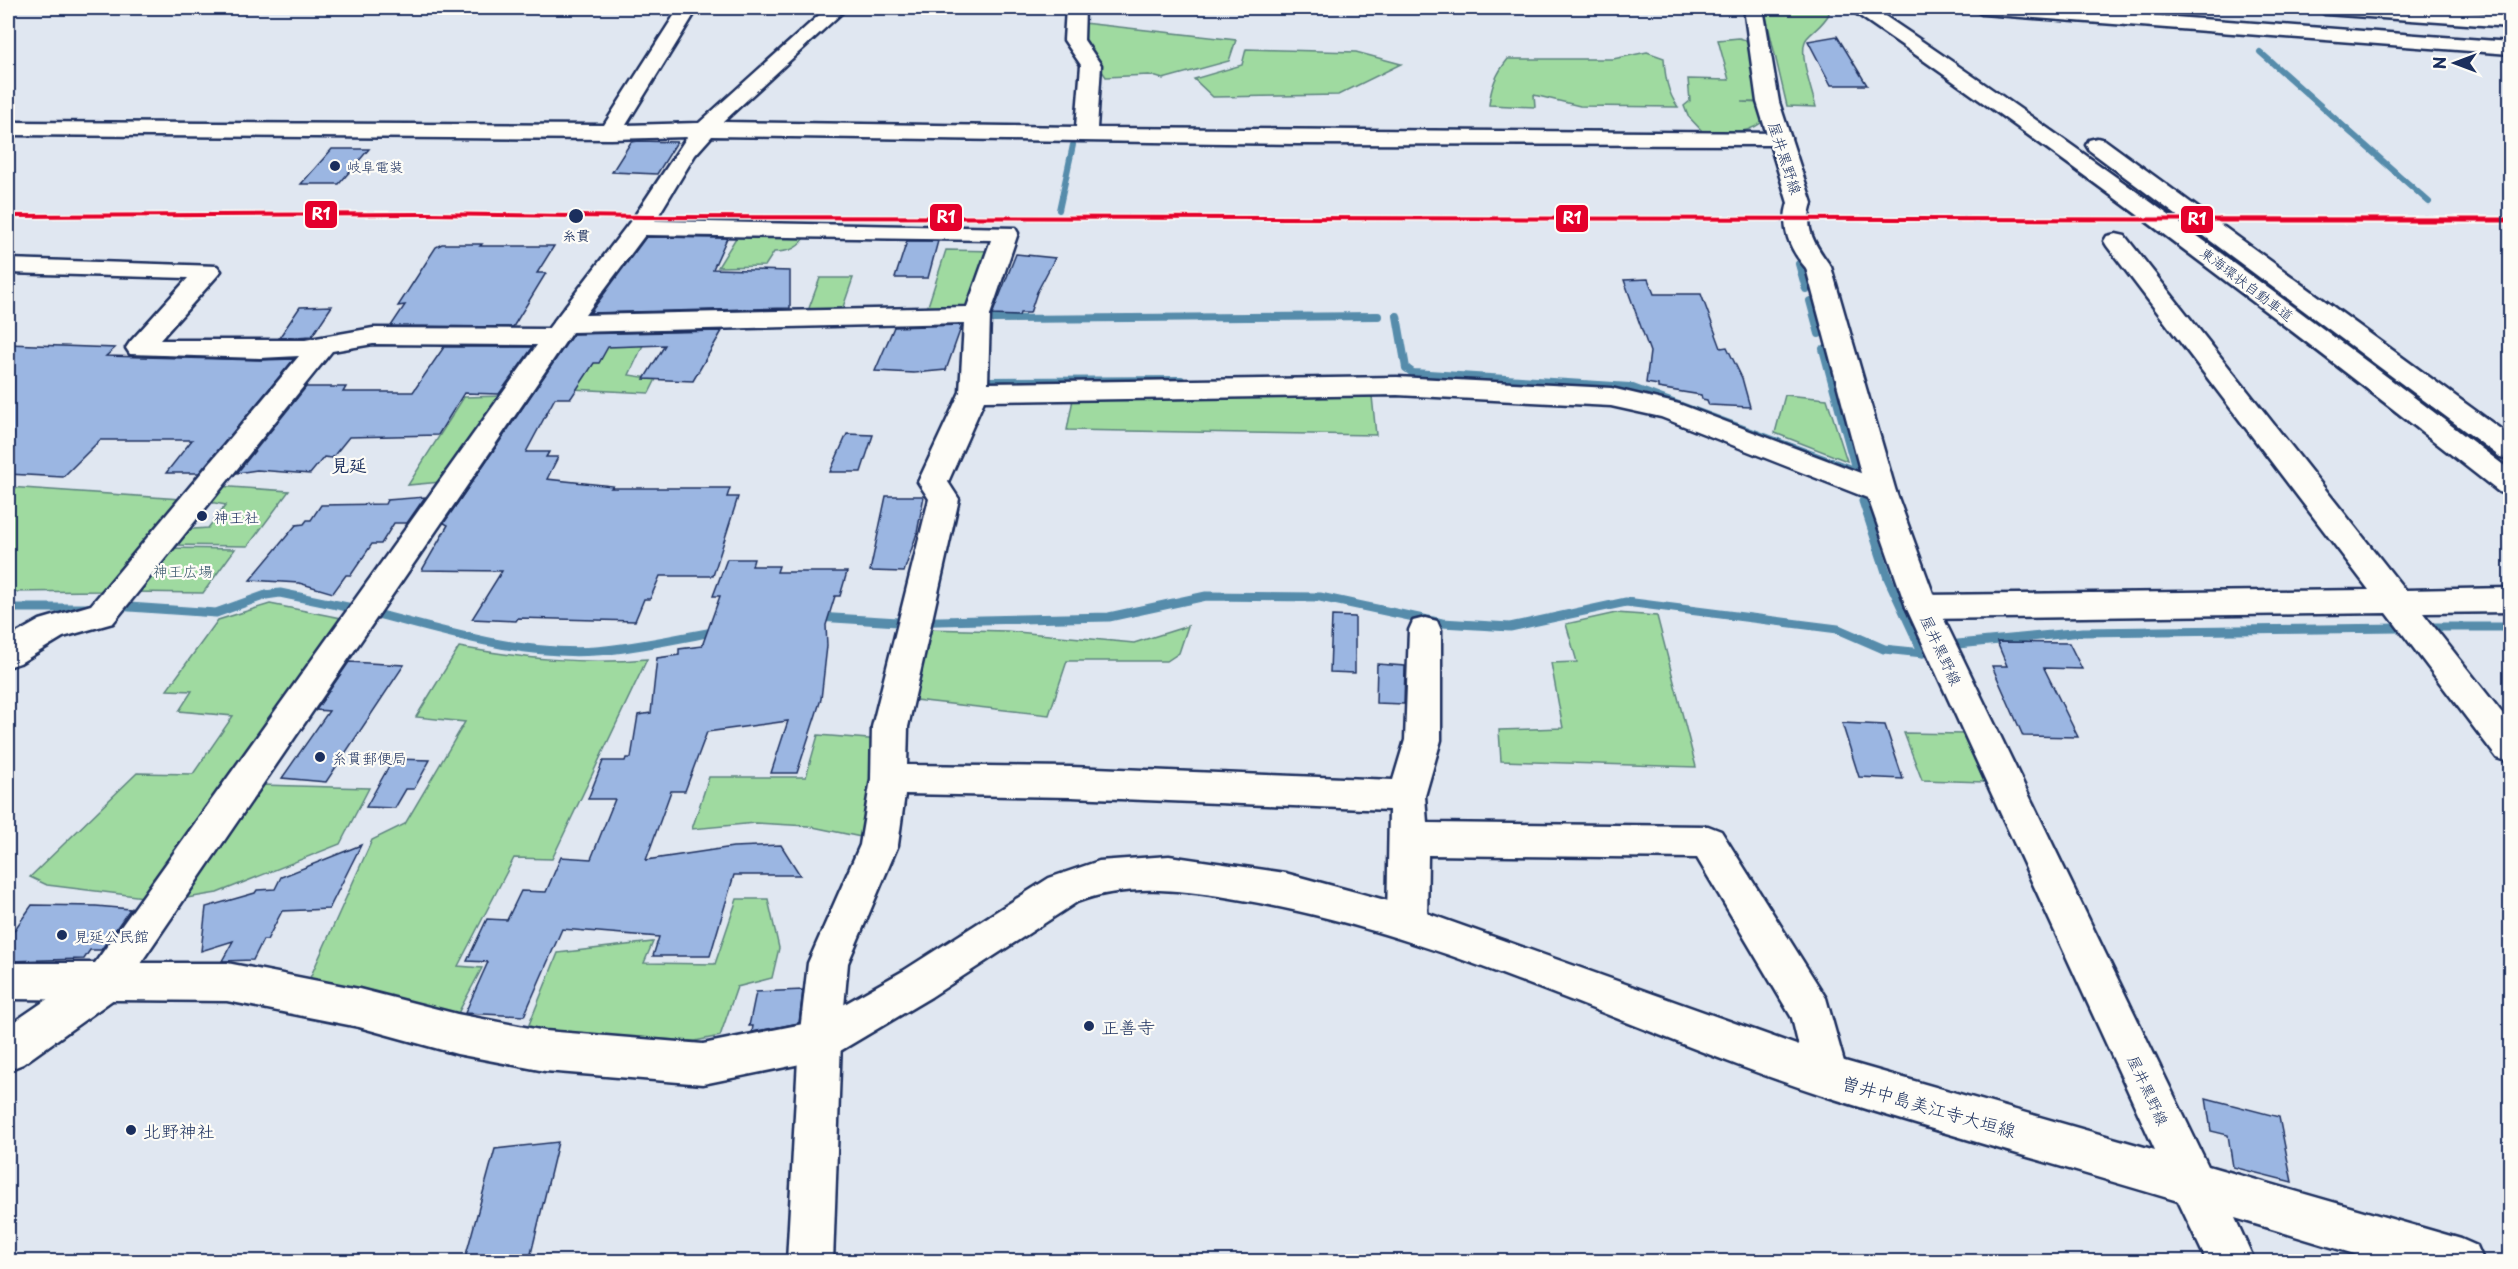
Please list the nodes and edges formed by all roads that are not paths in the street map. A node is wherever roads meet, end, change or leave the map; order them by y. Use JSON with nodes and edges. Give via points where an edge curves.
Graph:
{"nodes":[{"id":1,"x":688,"y":8,"type":"edge"},
{"id":2,"x":838,"y":8,"type":"edge"},
{"id":3,"x":1076,"y":8,"type":"edge"},
{"id":4,"x":1753,"y":8,"type":"edge"},
{"id":5,"x":1861,"y":8,"type":"edge"},
{"id":6,"x":1895,"y":8,"type":"edge"},
{"id":7,"x":1982,"y":8,"type":"edge"},
{"id":8,"x":2325,"y":8,"type":"edge"},
{"id":9,"x":2511,"y":21,"type":"edge"},
{"id":10,"x":2511,"y":48,"type":"edge"},
{"id":11,"x":8,"y":128,"type":"edge"},
{"id":12,"x":704,"y":130,"type":"junction"},
{"id":13,"x":611,"y":132,"type":"junction"},
{"id":14,"x":1086,"y":134,"type":"junction"},
{"id":15,"x":1780,"y":138,"type":"junction"},
{"id":16,"x":638,"y":228,"type":"junction"},
{"id":17,"x":2116,"y":242,"type":"dead end"},
{"id":18,"x":8,"y":266,"type":"edge"},
{"id":19,"x":977,"y":315,"type":"junction"},
{"id":20,"x":560,"y":331,"type":"junction"},
{"id":21,"x":324,"y":344,"type":"junction"},
{"id":22,"x":974,"y":392,"type":"junction"},
{"id":23,"x":2511,"y":450,"type":"edge"},
{"id":24,"x":2511,"y":485,"type":"edge"},
{"id":25,"x":1881,"y":492,"type":"junction"},
{"id":26,"x":2511,"y":600,"type":"edge"},
{"id":27,"x":2394,"y":602,"type":"junction"},
{"id":28,"x":1922,"y":607,"type":"junction"},
{"id":29,"x":1425,"y":630,"type":"dead end"},
{"id":30,"x":8,"y":654,"type":"edge"},
{"id":31,"x":2511,"y":748,"type":"edge"},
{"id":32,"x":889,"y":779,"type":"junction"},
{"id":33,"x":1407,"y":796,"type":"junction"},
{"id":34,"x":1409,"y":839,"type":"junction"},
{"id":35,"x":1407,"y":923,"type":"junction"},
{"id":36,"x":8,"y":981,"type":"edge"},
{"id":37,"x":104,"y":983,"type":"junction"},
{"id":38,"x":820,"y":1040,"type":"junction"},
{"id":39,"x":8,"y":1050,"type":"edge"},
{"id":40,"x":1827,"y":1076,"type":"junction"},
{"id":41,"x":2193,"y":1183,"type":"junction"},
{"id":42,"x":810,"y":1262,"type":"edge"},
{"id":43,"x":2232,"y":1262,"type":"edge"},
{"id":44,"x":2461,"y":1262,"type":"edge"}],
"edges":[{"from":1,"to":13,"type":"main road"},
{"from":2,"to":12,"type":"main road"},
{"from":3,"to":14,"type":"main road","via":[[1074,40],[1091,65]]},
{"from":4,"to":15,"type":"main road","name":"屋井黒野線","via":[[1768,102]]},
{"from":5,"to":24,"type":"main road","name":"東海環状自動車道","via":[[2052,140]]},
{"from":6,"to":23,"type":"main road","name":"東海環状自動車道","via":[[2178,204]]},
{"from":7,"to":10,"type":"main road","via":[[2305,23]]},
{"from":8,"to":9,"type":"main road"},
{"from":11,"to":13,"type":"main road"},
{"from":12,"to":13,"type":"main road"},
{"from":12,"to":14,"type":"main road"},
{"from":12,"to":16,"type":"main road"},
{"from":14,"to":15,"type":"main road"},
{"from":15,"to":25,"type":"main road","name":"屋井黒野線","via":[[1800,202],[1795,218],[1805,252],[1818,267]]},
{"from":16,"to":19,"type":"main road","via":[[1006,233]]},
{"from":16,"to":20,"type":"main road"},
{"from":17,"to":27,"type":"main road"},
{"from":18,"to":21,"type":"main road","via":[[208,271],[139,348],[260,350]]},
{"from":19,"to":20,"type":"main road","via":[[602,322]]},
{"from":19,"to":22,"type":"main road"},
{"from":20,"to":21,"type":"main road","via":[[373,336]]},
{"from":20,"to":37,"type":"main road"},
{"from":21,"to":30,"type":"main road","via":[[108,607],[51,628]]},
{"from":22,"to":25,"type":"main road","via":[[1397,386],[1611,397],[1668,410]]},
{"from":22,"to":32,"type":"main road","via":[[933,482],[944,500],[890,727]]},
{"from":25,"to":28,"type":"main road","name":"屋井黒野線"},
{"from":26,"to":27,"type":"main road"},
{"from":27,"to":28,"type":"main road"},
{"from":27,"to":31,"type":"main road"},
{"from":28,"to":41,"type":"main road","name":"屋井黒野線"},
{"from":29,"to":33,"type":"main road","via":[[1424,740]]},
{"from":32,"to":33,"type":"main road"},
{"from":32,"to":38,"type":"main road","via":[[879,844],[828,963]]},
{"from":33,"to":34,"type":"main road"},
{"from":34,"to":35,"type":"main road"},
{"from":34,"to":40,"type":"main road","via":[[1708,843],[1811,1012]]},
{"from":35,"to":38,"type":"main road","name":"曽井中島美江寺大垣線","via":[[1223,878],[1169,872],[1099,877],[1064,890],[917,984]]},
{"from":35,"to":40,"type":"main road","name":"曽井中島美江寺大垣線"},
{"from":36,"to":37,"type":"main road","name":"曽井中島美江寺大垣線"},
{"from":37,"to":38,"type":"main road","name":"曽井中島美江寺大垣線","via":[[227,982],[545,1051],[646,1061],[703,1064]]},
{"from":37,"to":39,"type":"main road"},
{"from":38,"to":42,"type":"main road"},
{"from":40,"to":41,"type":"main road","name":"曽井中島美江寺大垣線"},
{"from":41,"to":43,"type":"main road","name":"屋井黒野線"},
{"from":41,"to":44,"type":"main road","name":"曽井中島美江寺大垣線"}]}
